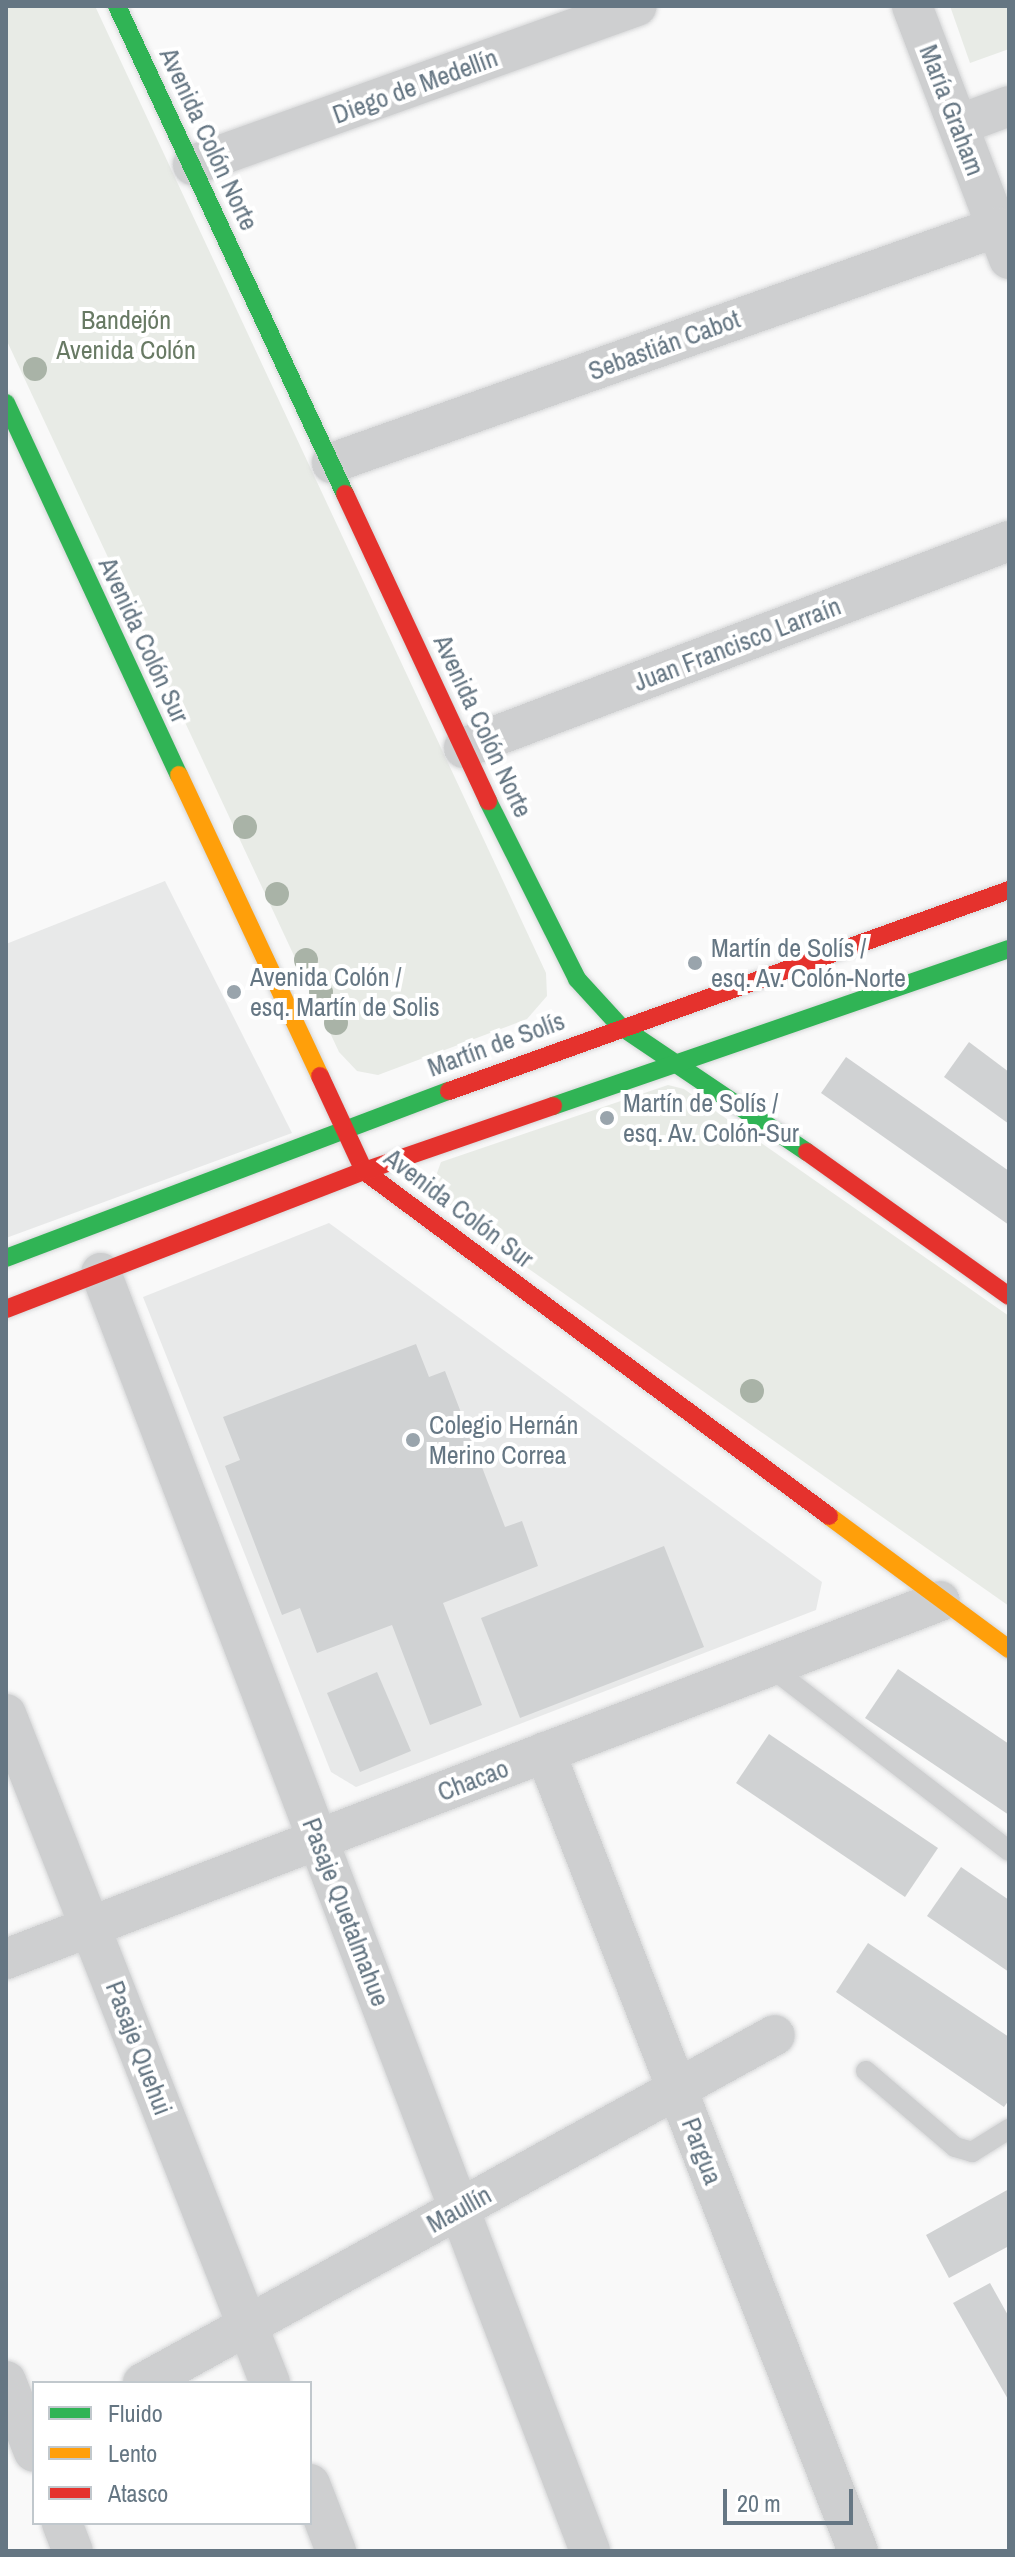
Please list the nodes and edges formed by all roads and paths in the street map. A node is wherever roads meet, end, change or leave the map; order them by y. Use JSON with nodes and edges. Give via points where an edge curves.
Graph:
{"nodes":[{"id":1,"x":117,"y":6,"type":"edge"},
{"id":2,"x":636,"y":6,"type":"edge"},
{"id":3,"x":912,"y":6,"type":"edge"},
{"id":4,"x":1009,"y":106,"type":"edge"},
{"id":5,"x":958,"y":125,"type":"junction"},
{"id":6,"x":193,"y":165,"type":"junction"},
{"id":7,"x":1003,"y":243,"type":"edge"},
{"id":8,"x":6,"y":403,"type":"edge"},
{"id":9,"x":332,"y":463,"type":"junction"},
{"id":10,"x":1009,"y":541,"type":"edge"},
{"id":11,"x":464,"y":748,"type":"junction"},
{"id":12,"x":1009,"y":890,"type":"edge"},
{"id":13,"x":1009,"y":949,"type":"edge"},
{"id":14,"x":620,"y":1026,"type":"junction"},
{"id":15,"x":683,"y":1064,"type":"junction"},
{"id":16,"x":343,"y":1128,"type":"junction"},
{"id":17,"x":364,"y":1171,"type":"junction"},
{"id":18,"x":6,"y":1258,"type":"edge"},
{"id":19,"x":101,"y":1273,"type":"junction"},
{"id":20,"x":1009,"y":1296,"type":"edge"},
{"id":21,"x":6,"y":1309,"type":"edge"},
{"id":22,"x":940,"y":1601,"type":"junction"},
{"id":23,"x":1009,"y":1649,"type":"edge"},
{"id":24,"x":769,"y":1666,"type":"junction"},
{"id":25,"x":6,"y":1714,"type":"edge"},
{"id":26,"x":545,"y":1752,"type":"junction"},
{"id":27,"x":318,"y":1839,"type":"junction"},
{"id":28,"x":1009,"y":1851,"type":"edge"},
{"id":29,"x":91,"y":1927,"type":"junction"},
{"id":30,"x":6,"y":1959,"type":"edge"},
{"id":31,"x":775,"y":2035,"type":"dead end"},
{"id":32,"x":866,"y":2071,"type":"dead end"},
{"id":33,"x":678,"y":2089,"type":"junction"},
{"id":34,"x":1009,"y":2129,"type":"edge"},
{"id":35,"x":459,"y":2209,"type":"junction"},
{"id":36,"x":247,"y":2325,"type":"junction"},
{"id":37,"x":6,"y":2381,"type":"edge"},
{"id":38,"x":147,"y":2381,"type":"edge"},
{"id":39,"x":269,"y":2381,"type":"edge"},
{"id":40,"x":26,"y":2449,"type":"edge"},
{"id":41,"x":312,"y":2489,"type":"edge"},
{"id":42,"x":63,"y":2525,"type":"edge"},
{"id":43,"x":73,"y":2551,"type":"edge"},
{"id":44,"x":336,"y":2551,"type":"edge"},
{"id":45,"x":590,"y":2551,"type":"edge"},
{"id":46,"x":858,"y":2551,"type":"edge"}],
"edges":[{"from":1,"to":6,"type":"main road","name":"Avenida Colón Norte"},
{"from":2,"to":6,"type":"street","name":"Diego de Medellín"},
{"from":3,"to":5,"type":"street","name":"María Graham"},
{"from":4,"to":5,"type":"street"},
{"from":5,"to":7,"type":"street","name":"María Graham"},
{"from":6,"to":9,"type":"main road","name":"Avenida Colón Norte"},
{"from":7,"to":9,"type":"street","name":"Sebastián Cabot"},
{"from":8,"to":16,"type":"main road","name":"Avenida Colón Sur"},
{"from":9,"to":11,"type":"main road","name":"Avenida Colón Norte"},
{"from":10,"to":11,"type":"street","name":"Juan Francisco Larraín"},
{"from":11,"to":14,"type":"main road","name":"Avenida Colón Norte","via":[[558,949]]},
{"from":12,"to":14,"type":"main road","name":"Martín de Solís"},
{"from":13,"to":15,"type":"main road"},
{"from":14,"to":15,"type":"main road","name":"Avenida Colón Norte"},
{"from":14,"to":16,"type":"main road","name":"Martín de Solís"},
{"from":15,"to":17,"type":"main road"},
{"from":15,"to":20,"type":"main road","name":"Avenida Colón Norte"},
{"from":16,"to":17,"type":"main road","name":"Avenida Colón Sur"},
{"from":16,"to":18,"type":"main road","name":"Martín de Solís"},
{"from":17,"to":19,"type":"main road"},
{"from":17,"to":22,"type":"main road","name":"Avenida Colón Sur"},
{"from":19,"to":21,"type":"main road"},
{"from":19,"to":27,"type":"street","name":"Pasaje Quetalmahue"},
{"from":22,"to":23,"type":"main road","name":"Avenida Colón Sur"},
{"from":22,"to":24,"type":"street","name":"Chacao"},
{"from":24,"to":26,"type":"street","name":"Chacao"},
{"from":24,"to":28,"type":"lane"},
{"from":25,"to":29,"type":"street","name":"Pasaje Quehui"},
{"from":26,"to":27,"type":"street","name":"Chacao"},
{"from":26,"to":33,"type":"street","name":"Pargua"},
{"from":27,"to":29,"type":"street","name":"Chacao"},
{"from":27,"to":35,"type":"street","name":"Pasaje Quetalmahue"},
{"from":29,"to":30,"type":"street","name":"Chacao"},
{"from":29,"to":36,"type":"street","name":"Pasaje Quehui"},
{"from":31,"to":33,"type":"street","name":"Maullín"},
{"from":32,"to":34,"type":"lane","via":[[955,2147],[972,2152]]},
{"from":33,"to":35,"type":"street","name":"Maullín"},
{"from":33,"to":46,"type":"street","name":"Pargua"},
{"from":35,"to":36,"type":"street","name":"Maullín"},
{"from":35,"to":45,"type":"street","name":"Pasaje Quetalmahue"},
{"from":36,"to":38,"type":"street","name":"Maullín"},
{"from":36,"to":39,"type":"street","name":"Pasaje Quehui"},
{"from":37,"to":40,"type":"street"},
{"from":41,"to":44,"type":"street"},
{"from":42,"to":43,"type":"street"}]}
